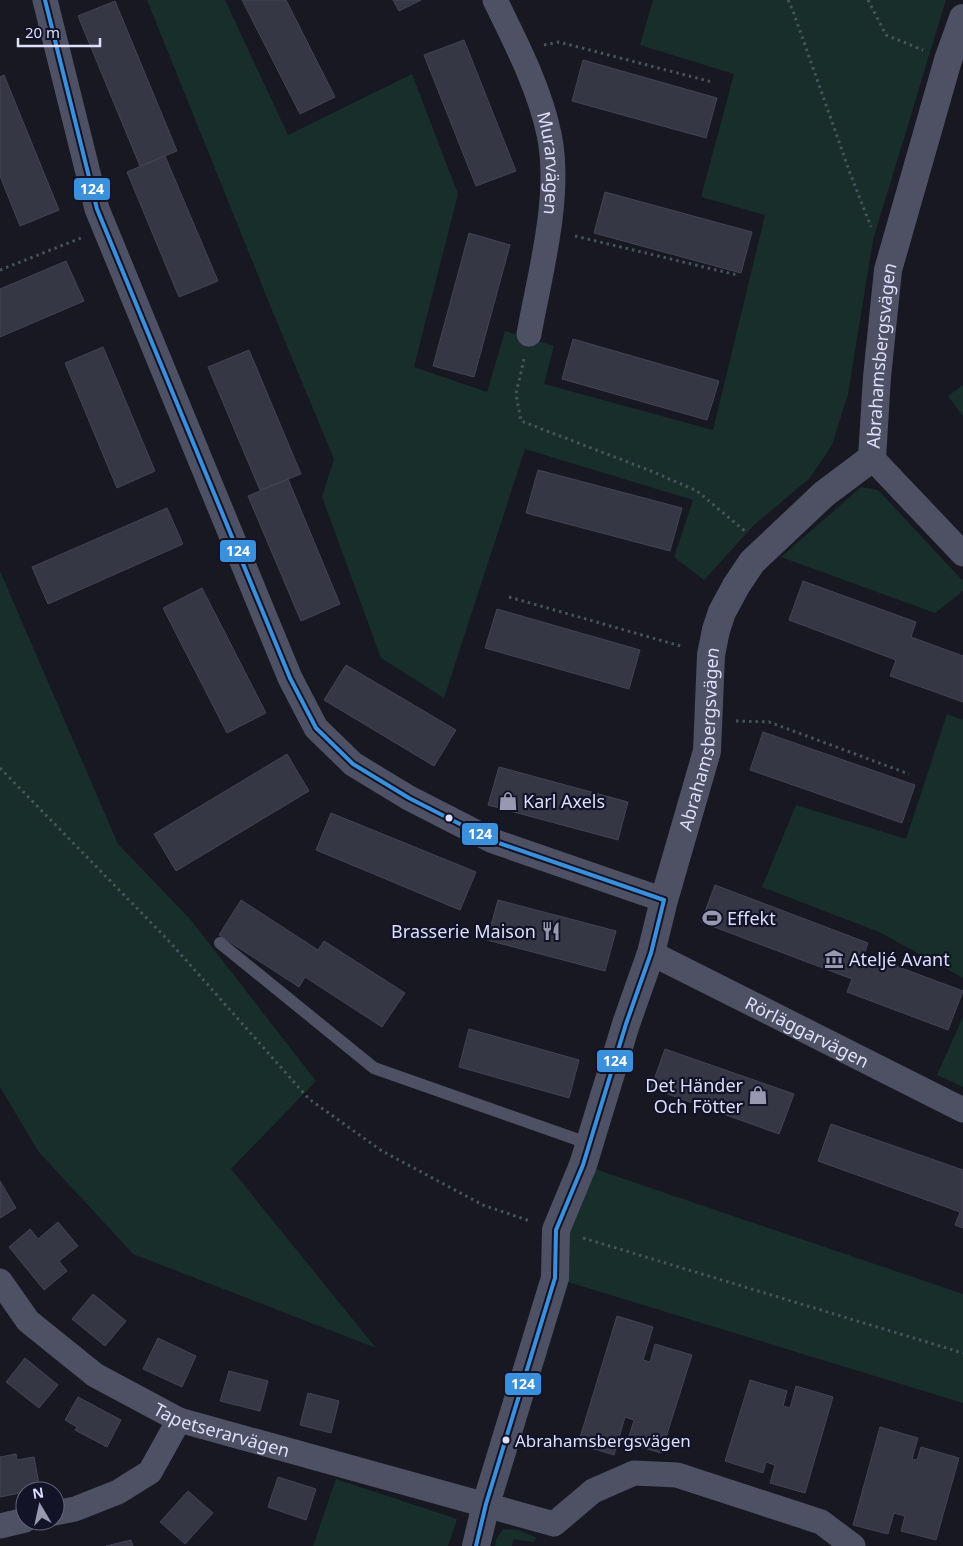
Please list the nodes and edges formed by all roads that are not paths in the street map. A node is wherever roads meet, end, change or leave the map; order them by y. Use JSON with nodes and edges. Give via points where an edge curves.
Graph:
{"nodes":[{"id":1,"x":45,"y":0,"type":"edge"},
{"id":2,"x":495,"y":0,"type":"edge"},
{"id":3,"x":963,"y":18,"type":"edge"},
{"id":4,"x":529,"y":334,"type":"road end"},
{"id":5,"x":872,"y":458,"type":"junction"},
{"id":6,"x":963,"y":554,"type":"edge"},
{"id":7,"x":664,"y":900,"type":"junction"},
{"id":8,"x":220,"y":943,"type":"dead end"},
{"id":9,"x":651,"y":953,"type":"junction"},
{"id":10,"x":963,"y":1110,"type":"edge"},
{"id":11,"x":590,"y":1144,"type":"junction"},
{"id":12,"x":0,"y":1281,"type":"edge"},
{"id":13,"x":179,"y":1420,"type":"junction"},
{"id":14,"x":486,"y":1504,"type":"junction"},
{"id":15,"x":65,"y":1512,"type":"edge"},
{"id":16,"x":15,"y":1522,"type":"edge"},
{"id":17,"x":0,"y":1526,"type":"edge"},
{"id":18,"x":476,"y":1546,"type":"edge"},
{"id":19,"x":853,"y":1546,"type":"edge"}],
"edges":[{"from":1,"to":7,"type":"street","via":[[97,209],[290,678],[316,728],[353,764],[408,798],[493,841]]},
{"from":2,"to":4,"type":"street","name":"Murarvägen","via":[[536,89],[549,134],[553,176],[548,229]]},
{"from":3,"to":5,"type":"street","name":"Abrahamsbergsvägen","via":[[888,270],[876,377]]},
{"from":5,"to":6,"type":"street"},
{"from":5,"to":7,"type":"street","name":"Abrahamsbergsvägen","via":[[824,494],[752,562],[722,612],[712,655],[707,750]]},
{"from":7,"to":9,"type":"street","name":"Abrahamsbergsvägen"},
{"from":8,"to":11,"type":"lane","via":[[374,1068]]},
{"from":9,"to":10,"type":"street","name":"Rörläggarvägen"},
{"from":9,"to":11,"type":"street","name":"Abrahamsbergsvägen"},
{"from":11,"to":14,"type":"street","name":"Abrahamsbergsvägen","via":[[556,1230],[555,1278]]},
{"from":12,"to":13,"type":"street","name":"Tapetserarvägen","via":[[28,1321],[94,1374]]},
{"from":13,"to":14,"type":"street","name":"Tapetserarvägen"},
{"from":13,"to":15,"type":"street","via":[[150,1472],[118,1492]]},
{"from":14,"to":18,"type":"street","name":"Abrahamsbergsvägen"},
{"from":14,"to":19,"type":"street","via":[[554,1524],[593,1491],[634,1473],[677,1475],[821,1522]]},
{"from":16,"to":17,"type":"street"}]}
